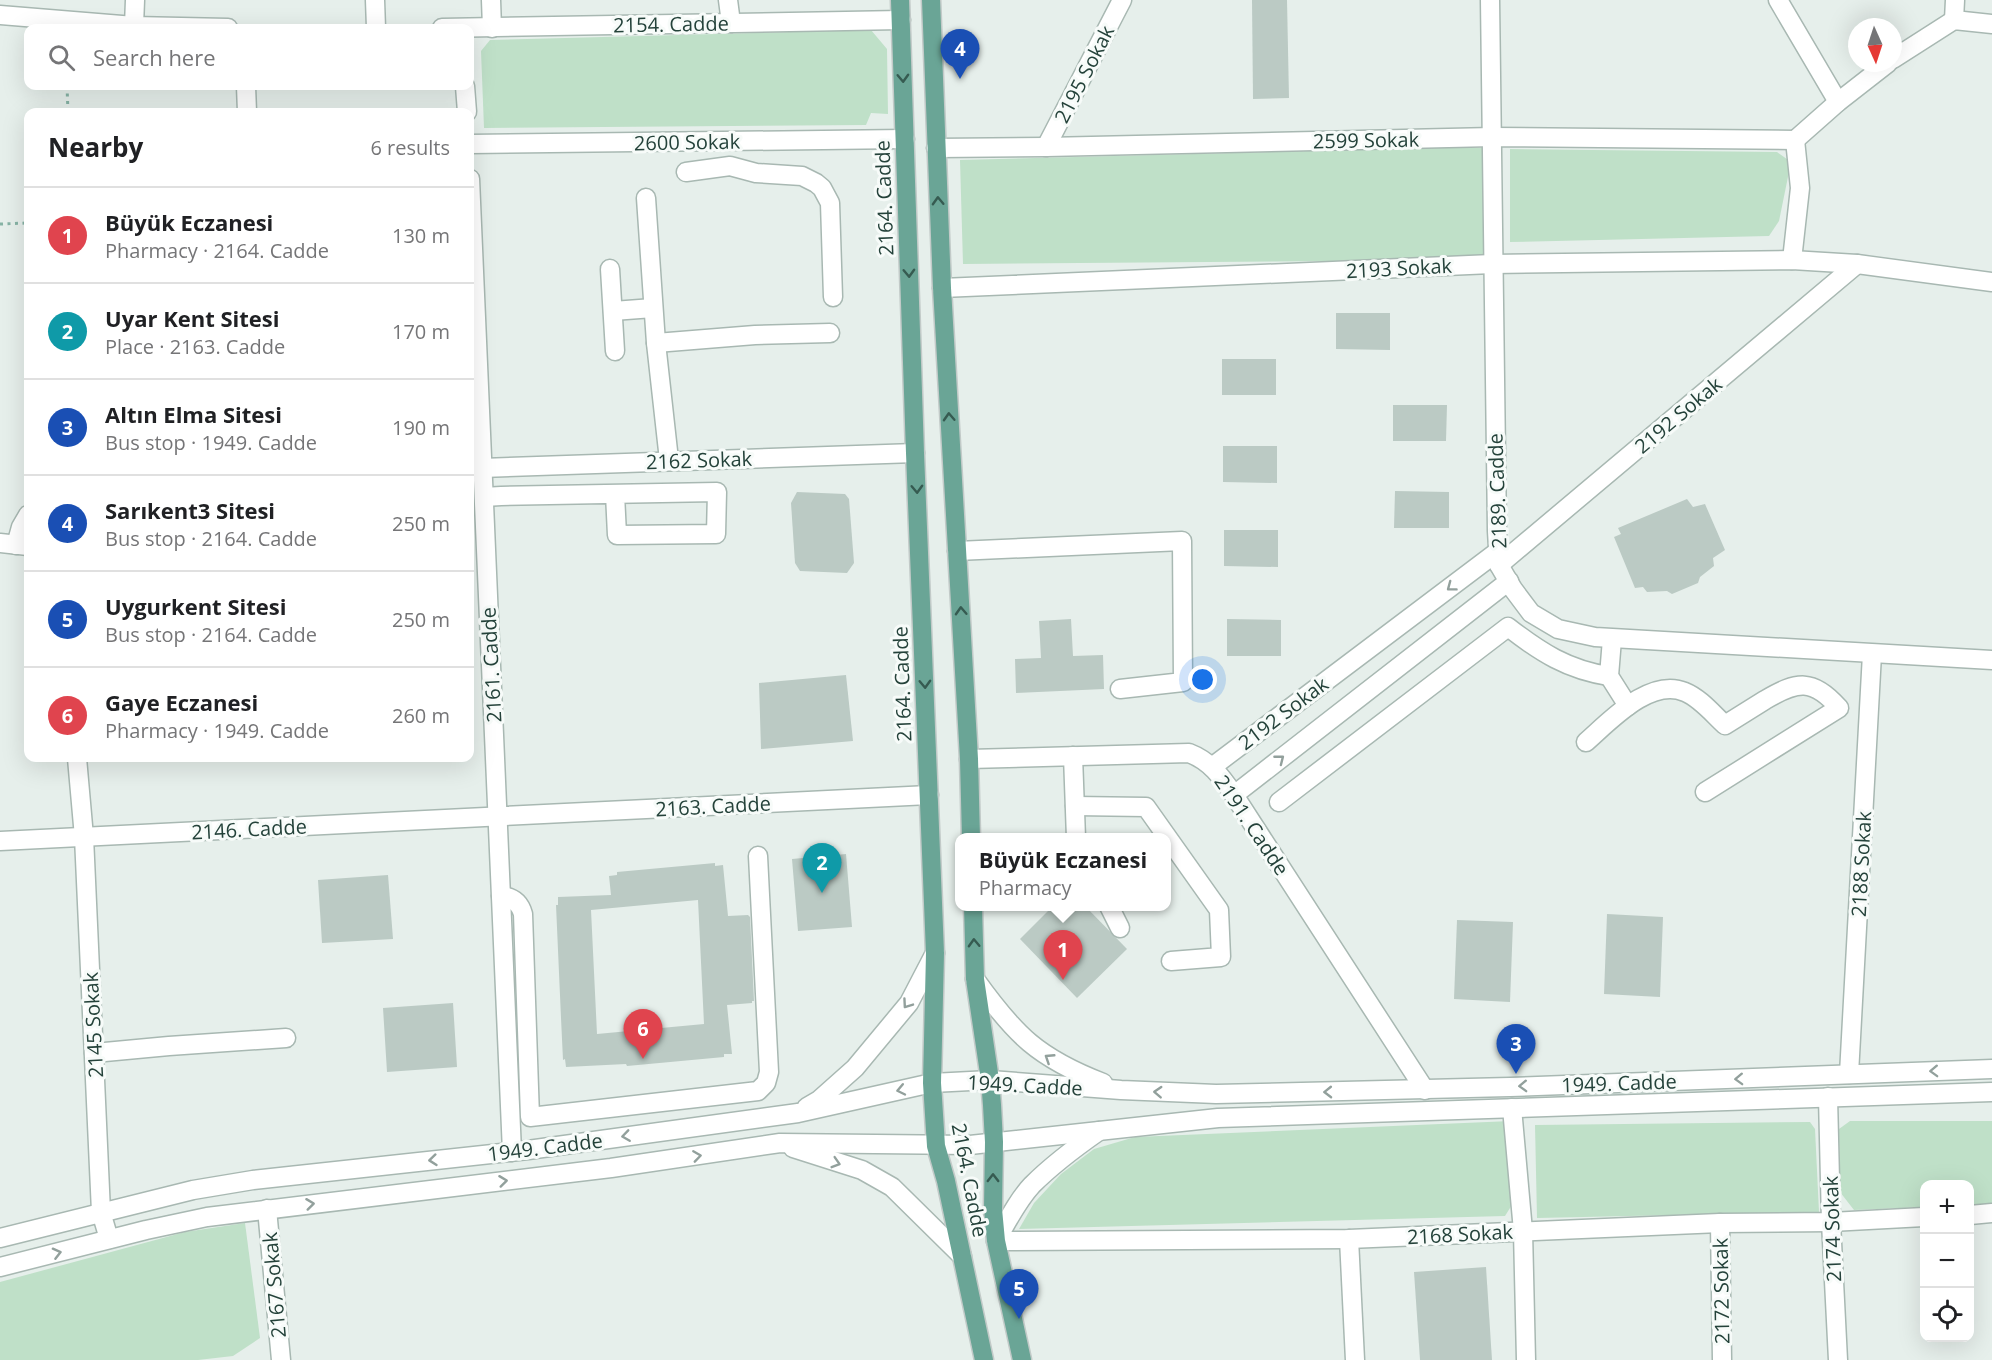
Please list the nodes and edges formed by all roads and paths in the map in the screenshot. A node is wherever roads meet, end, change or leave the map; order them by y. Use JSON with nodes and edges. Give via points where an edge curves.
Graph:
{"nodes":[{"id":1,"x":135,"y":0,"type":"edge"},
{"id":2,"x":375,"y":0,"type":"edge"},
{"id":3,"x":491,"y":0,"type":"edge"},
{"id":4,"x":728,"y":0,"type":"edge"},
{"id":5,"x":900,"y":0,"type":"edge"},
{"id":6,"x":931,"y":0,"type":"edge"},
{"id":7,"x":1122,"y":0,"type":"edge"},
{"id":8,"x":1490,"y":0,"type":"edge"},
{"id":9,"x":1778,"y":0,"type":"edge"},
{"id":10,"x":1955,"y":0,"type":"edge"},
{"id":11,"x":1,"y":10,"type":"edge"},
{"id":12,"x":901,"y":20,"type":"junction"},
{"id":13,"x":1954,"y":20,"type":"junction"},
{"id":14,"x":731,"y":23,"type":"junction"},
{"id":15,"x":117,"y":24,"type":"edge"},
{"id":16,"x":134,"y":24,"type":"edge"},
{"id":17,"x":376,"y":24,"type":"edge"},
{"id":18,"x":1992,"y":24,"type":"edge"},
{"id":19,"x":474,"y":28,"type":"edge"},
{"id":20,"x":492,"y":28,"type":"junction"},
{"id":21,"x":1902,"y":53,"type":"edge"},
{"id":22,"x":1876,"y":72,"type":"edge"},
{"id":23,"x":67,"y":90,"type":"edge"},
{"id":24,"x":246,"y":90,"type":"edge"},
{"id":25,"x":465,"y":90,"type":"edge"},
{"id":26,"x":1838,"y":102,"type":"junction"},
{"id":27,"x":68,"y":108,"type":"edge"},
{"id":28,"x":247,"y":108,"type":"edge"},
{"id":29,"x":467,"y":108,"type":"edge"},
{"id":30,"x":1493,"y":137,"type":"junction"},
{"id":31,"x":904,"y":139,"type":"junction"},
{"id":32,"x":1796,"y":140,"type":"junction"},
{"id":33,"x":730,"y":141,"type":"junction"},
{"id":34,"x":474,"y":144,"type":"edge"},
{"id":35,"x":1046,"y":147,"type":"junction"},
{"id":36,"x":936,"y":148,"type":"junction"},
{"id":37,"x":730,"y":166,"type":"junction"},
{"id":38,"x":686,"y":172,"type":"dead end"},
{"id":39,"x":646,"y":198,"type":"dead end"},
{"id":40,"x":24,"y":223,"type":"edge"},
{"id":41,"x":0,"y":224,"type":"edge"},
{"id":42,"x":1792,"y":260,"type":"junction"},
{"id":43,"x":1492,"y":264,"type":"junction"},
{"id":44,"x":1857,"y":264,"type":"junction"},
{"id":45,"x":610,"y":269,"type":"dead end"},
{"id":46,"x":1992,"y":282,"type":"edge"},
{"id":47,"x":942,"y":288,"type":"junction"},
{"id":48,"x":833,"y":297,"type":"dead end"},
{"id":49,"x":653,"y":308,"type":"junction"},
{"id":50,"x":613,"y":311,"type":"junction"},
{"id":51,"x":474,"y":328,"type":"edge"},
{"id":52,"x":830,"y":333,"type":"dead end"},
{"id":53,"x":656,"y":343,"type":"junction"},
{"id":54,"x":615,"y":351,"type":"dead end"},
{"id":55,"x":915,"y":453,"type":"junction"},
{"id":56,"x":669,"y":460,"type":"junction"},
{"id":57,"x":482,"y":468,"type":"junction"},
{"id":58,"x":615,"y":494,"type":"junction"},
{"id":59,"x":483,"y":497,"type":"junction"},
{"id":60,"x":24,"y":522,"type":"edge"},
{"id":61,"x":477,"y":529,"type":"edge"},
{"id":62,"x":15,"y":545,"type":"edge"},
{"id":63,"x":957,"y":551,"type":"junction"},
{"id":64,"x":1498,"y":558,"type":"junction"},
{"id":65,"x":1509,"y":581,"type":"junction"},
{"id":66,"x":1612,"y":639,"type":"junction"},
{"id":67,"x":1872,"y":654,"type":"junction"},
{"id":68,"x":1992,"y":660,"type":"edge"},
{"id":69,"x":1609,"y":676,"type":"junction"},
{"id":70,"x":1120,"y":689,"type":"dead end"},
{"id":71,"x":1628,"y":706,"type":"junction"},
{"id":72,"x":1586,"y":742,"type":"dead end"},
{"id":73,"x":1073,"y":756,"type":"junction"},
{"id":74,"x":969,"y":759,"type":"junction"},
{"id":75,"x":77,"y":762,"type":"edge"},
{"id":76,"x":1212,"y":766,"type":"junction"},
{"id":77,"x":1705,"y":792,"type":"dead end"},
{"id":78,"x":929,"y":795,"type":"junction"},
{"id":79,"x":1234,"y":795,"type":"junction"},
{"id":80,"x":1279,"y":802,"type":"dead end"},
{"id":81,"x":1075,"y":806,"type":"junction"},
{"id":82,"x":498,"y":817,"type":"junction"},
{"id":83,"x":971,"y":833,"type":"edge"},
{"id":84,"x":1076,"y":833,"type":"edge"},
{"id":85,"x":1165,"y":833,"type":"edge"},
{"id":86,"x":84,"y":837,"type":"junction"},
{"id":87,"x":0,"y":841,"type":"edge"},
{"id":88,"x":1171,"y":842,"type":"edge"},
{"id":89,"x":758,"y":856,"type":"dead end"},
{"id":90,"x":501,"y":896,"type":"junction"},
{"id":91,"x":973,"y":911,"type":"edge"},
{"id":92,"x":1112,"y":911,"type":"edge"},
{"id":93,"x":1120,"y":928,"type":"dead end"},
{"id":94,"x":935,"y":953,"type":"junction"},
{"id":95,"x":1171,"y":961,"type":"dead end"},
{"id":96,"x":975,"y":979,"type":"junction"},
{"id":97,"x":286,"y":1038,"type":"dead end"},
{"id":98,"x":94,"y":1053,"type":"junction"},
{"id":99,"x":1992,"y":1069,"type":"edge"},
{"id":100,"x":1849,"y":1074,"type":"junction"},
{"id":101,"x":990,"y":1080,"type":"junction"},
{"id":102,"x":932,"y":1083,"type":"junction"},
{"id":103,"x":1121,"y":1090,"type":"junction"},
{"id":104,"x":1425,"y":1090,"type":"junction"},
{"id":105,"x":758,"y":1091,"type":"junction"},
{"id":106,"x":1992,"y":1092,"type":"edge"},
{"id":107,"x":1828,"y":1097,"type":"junction"},
{"id":108,"x":1512,"y":1108,"type":"junction"},
{"id":109,"x":798,"y":1113,"type":"junction"},
{"id":110,"x":530,"y":1117,"type":"junction"},
{"id":111,"x":762,"y":1118,"type":"junction"},
{"id":112,"x":1102,"y":1129,"type":"junction"},
{"id":113,"x":994,"y":1142,"type":"junction"},
{"id":114,"x":780,"y":1143,"type":"junction"},
{"id":115,"x":936,"y":1146,"type":"junction"},
{"id":116,"x":520,"y":1151,"type":"junction"},
{"id":117,"x":267,"y":1209,"type":"junction"},
{"id":118,"x":101,"y":1212,"type":"junction"},
{"id":119,"x":1992,"y":1213,"type":"edge"},
{"id":120,"x":1974,"y":1215,"type":"edge"},
{"id":121,"x":1920,"y":1217,"type":"edge"},
{"id":122,"x":1831,"y":1222,"type":"junction"},
{"id":123,"x":1720,"y":1223,"type":"junction"},
{"id":124,"x":1523,"y":1231,"type":"junction"},
{"id":125,"x":0,"y":1238,"type":"edge"},
{"id":126,"x":109,"y":1239,"type":"junction"},
{"id":127,"x":1349,"y":1239,"type":"junction"},
{"id":128,"x":996,"y":1241,"type":"junction"},
{"id":129,"x":962,"y":1256,"type":"junction"},
{"id":130,"x":0,"y":1267,"type":"edge"},
{"id":131,"x":281,"y":1360,"type":"edge"},
{"id":132,"x":984,"y":1360,"type":"edge"},
{"id":133,"x":1022,"y":1360,"type":"edge"},
{"id":134,"x":1355,"y":1360,"type":"edge"},
{"id":135,"x":1526,"y":1360,"type":"edge"},
{"id":136,"x":1722,"y":1360,"type":"edge"},
{"id":137,"x":1838,"y":1360,"type":"edge"}],
"edges":[{"from":1,"to":16,"type":"street"},
{"from":2,"to":17,"type":"street"},
{"from":3,"to":20,"type":"street"},
{"from":4,"to":14,"type":"street"},
{"from":5,"to":12,"type":"main road","name":"2164. Cadde"},
{"from":6,"to":36,"type":"main road"},
{"from":7,"to":35,"type":"street","name":"2195 Sokak"},
{"from":8,"to":30,"type":"street","name":"2189. Cadde"},
{"from":9,"to":26,"type":"street"},
{"from":10,"to":13,"type":"street"},
{"from":11,"to":15,"type":"street"},
{"from":12,"to":14,"type":"street","name":"2154. Cadde"},
{"from":12,"to":31,"type":"main road","name":"2164. Cadde","one_way":true},
{"from":13,"to":18,"type":"street"},
{"from":13,"to":21,"type":"street"},
{"from":14,"to":20,"type":"street","name":"2154. Cadde"},
{"from":19,"to":20,"type":"street","name":"2154. Cadde"},
{"from":22,"to":26,"type":"street"},
{"from":23,"to":27,"type":"path"},
{"from":24,"to":28,"type":"street"},
{"from":25,"to":29,"type":"street"},
{"from":26,"to":32,"type":"street"},
{"from":30,"to":32,"type":"street","name":"2599 Sokak"},
{"from":30,"to":35,"type":"street","name":"2599 Sokak"},
{"from":30,"to":43,"type":"street","name":"2189. Cadde"},
{"from":31,"to":33,"type":"street","name":"2600 Sokak"},
{"from":31,"to":55,"type":"main road","name":"2164. Cadde","one_way":true},
{"from":32,"to":42,"type":"street","via":[[1800,188]]},
{"from":33,"to":34,"type":"street","name":"2600 Sokak"},
{"from":33,"to":37,"type":"street"},
{"from":35,"to":36,"type":"street","name":"2599 Sokak"},
{"from":47,"to":36,"type":"main road","one_way":true},
{"from":37,"to":38,"type":"street"},
{"from":37,"to":48,"type":"street","via":[[756,173],[802,176],[822,188],[830,203]]},
{"from":39,"to":49,"type":"street"},
{"from":40,"to":41,"type":"path"},
{"from":42,"to":43,"type":"street","name":"2193 Sokak"},
{"from":42,"to":44,"type":"street","name":"2193 Sokak"},
{"from":43,"to":47,"type":"street","name":"2193 Sokak"},
{"from":43,"to":64,"type":"street","name":"2189. Cadde"},
{"from":44,"to":46,"type":"street","name":"2193 Sokak"},
{"from":44,"to":64,"type":"street","name":"2192 Sokak"},
{"from":45,"to":50,"type":"street"},
{"from":63,"to":47,"type":"main road","one_way":true},
{"from":49,"to":50,"type":"street"},
{"from":49,"to":53,"type":"street"},
{"from":50,"to":54,"type":"street"},
{"from":51,"to":57,"type":"street","name":"2161. Cadde"},
{"from":52,"to":53,"type":"street"},
{"from":53,"to":56,"type":"street"},
{"from":55,"to":56,"type":"street","name":"2162 Sokak"},
{"from":55,"to":78,"type":"main road","name":"2164. Cadde","one_way":true},
{"from":56,"to":57,"type":"street","name":"2162 Sokak"},
{"from":57,"to":59,"type":"street","name":"2161. Cadde"},
{"from":58,"to":58,"type":"street","via":[[717,492],[716,534],[617,535]]},
{"from":58,"to":59,"type":"street"},
{"from":59,"to":61,"type":"street","name":"2161. Cadde"},
{"from":60,"to":62,"type":"street"},
{"from":61,"to":82,"type":"street","name":"2161. Cadde"},
{"from":63,"to":70,"type":"street","via":[[1182,541],[1183,682]]},
{"from":74,"to":63,"type":"main road","one_way":true},
{"from":64,"to":65,"type":"street","name":"2189. Cadde"},
{"from":64,"to":76,"type":"street","name":"2192 Sokak","one_way":true},
{"from":65,"to":66,"type":"street","name":"2189. Cadde","via":[[1531,613],[1558,629]]},
{"from":79,"to":65,"type":"street","name":"2192 Sokak","one_way":true},
{"from":66,"to":67,"type":"street","name":"2189. Cadde"},
{"from":66,"to":69,"type":"street"},
{"from":67,"to":68,"type":"street","name":"2189. Cadde"},
{"from":67,"to":100,"type":"street","name":"2188 Sokak"},
{"from":69,"to":71,"type":"street"},
{"from":69,"to":80,"type":"street","via":[[1548,657],[1508,627]]},
{"from":71,"to":72,"type":"street"},
{"from":71,"to":77,"type":"street","via":[[1656,690],[1676,689],[1694,697],[1725,725],[1782,690],[1799,685],[1816,688],[1839,708]]},
{"from":73,"to":74,"type":"street","name":"2191. Cadde"},
{"from":73,"to":76,"type":"street","name":"2191. Cadde","via":[[1189,753]]},
{"from":73,"to":81,"type":"street"},
{"from":74,"to":83,"type":"main road"},
{"from":75,"to":86,"type":"street","name":"2145 Sokak"},
{"from":76,"to":79,"type":"street","name":"2191. Cadde"},
{"from":78,"to":82,"type":"street","name":"2163. Cadde"},
{"from":78,"to":94,"type":"main road","name":"2164. Cadde"},
{"from":79,"to":104,"type":"street","name":"2191. Cadde"},
{"from":81,"to":84,"type":"street"},
{"from":81,"to":85,"type":"street","via":[[1146,807]]},
{"from":82,"to":86,"type":"street","name":"2146. Cadde"},
{"from":82,"to":90,"type":"street","name":"2161. Cadde"},
{"from":86,"to":87,"type":"street","name":"2146. Cadde"},
{"from":86,"to":98,"type":"street","name":"2145 Sokak"},
{"from":88,"to":95,"type":"street","via":[[1220,910],[1221,957]]},
{"from":89,"to":105,"type":"street","via":[[769,1072]]},
{"from":90,"to":110,"type":"street","via":[[513,899],[523,914]]},
{"from":90,"to":116,"type":"street","name":"2161. Cadde"},
{"from":96,"to":91,"type":"main road","name":"2164. Cadde","one_way":true},
{"from":92,"to":93,"type":"street"},
{"from":94,"to":102,"type":"main road","name":"2164. Cadde"},
{"from":94,"to":109,"type":"street","one_way":true,"via":[[909,1004],[855,1068]]},
{"from":96,"to":101,"type":"main road","name":"2164. Cadde"},
{"from":103,"to":96,"type":"street","one_way":true,"via":[[1068,1069],[1032,1047],[1002,1016]]},
{"from":97,"to":98,"type":"street"},
{"from":98,"to":118,"type":"street","name":"2145 Sokak"},
{"from":99,"to":100,"type":"street","name":"1949. Cadde","one_way":true},
{"from":100,"to":104,"type":"street","name":"1949. Cadde","one_way":true},
{"from":101,"to":102,"type":"street","name":"1949. Cadde"},
{"from":101,"to":103,"type":"street","name":"1949. Cadde"},
{"from":101,"to":113,"type":"main road","name":"2164. Cadde"},
{"from":102,"to":109,"type":"street","name":"1949. Cadde","one_way":true},
{"from":102,"to":115,"type":"main road","name":"2164. Cadde"},
{"from":104,"to":103,"type":"street","name":"1949. Cadde","one_way":true,"via":[[1216,1094]]},
{"from":105,"to":110,"type":"street"},
{"from":105,"to":111,"type":"street"},
{"from":106,"to":107,"type":"street","name":"1949. Cadde"},
{"from":107,"to":108,"type":"street","name":"1949. Cadde"},
{"from":107,"to":122,"type":"street","name":"2174 Sokak"},
{"from":108,"to":112,"type":"street","name":"1949. Cadde","via":[[1218,1118]]},
{"from":108,"to":124,"type":"street"},
{"from":109,"to":111,"type":"street","name":"1949. Cadde"},
{"from":110,"to":116,"type":"street"},
{"from":111,"to":116,"type":"street","name":"1949. Cadde","one_way":true},
{"from":112,"to":113,"type":"street","name":"1949. Cadde"},
{"from":112,"to":128,"type":"street","via":[[1032,1186]]},
{"from":113,"to":115,"type":"street","name":"1949. Cadde"},
{"from":128,"to":113,"type":"main road","name":"2164. Cadde","one_way":true},
{"from":114,"to":115,"type":"street","name":"1949. Cadde"},
{"from":117,"to":114,"type":"street","name":"1949. Cadde","one_way":true,"via":[[611,1168]]},
{"from":114,"to":129,"type":"street","one_way":true,"via":[[862,1170],[892,1187]]},
{"from":115,"to":129,"type":"main road","name":"2164. Cadde"},
{"from":116,"to":118,"type":"street","name":"1949. Cadde","one_way":true,"via":[[253,1180]]},
{"from":117,"to":126,"type":"street","name":"1949. Cadde","via":[[207,1217]]},
{"from":117,"to":131,"type":"street","name":"2167 Sokak"},
{"from":118,"to":125,"type":"street","name":"1949. Cadde"},
{"from":118,"to":126,"type":"street","name":"2145 Sokak"},
{"from":119,"to":120,"type":"street"},
{"from":121,"to":122,"type":"street","name":"2168 Sokak"},
{"from":122,"to":123,"type":"street","name":"2168 Sokak"},
{"from":122,"to":137,"type":"street","name":"2174 Sokak"},
{"from":123,"to":124,"type":"street","name":"2168 Sokak"},
{"from":123,"to":136,"type":"street","name":"2172 Sokak"},
{"from":124,"to":127,"type":"street","name":"2168 Sokak"},
{"from":124,"to":135,"type":"street"},
{"from":130,"to":126,"type":"street","name":"1949. Cadde","one_way":true},
{"from":127,"to":128,"type":"street","name":"2168 Sokak"},
{"from":127,"to":134,"type":"street"},
{"from":128,"to":133,"type":"main road","name":"2164. Cadde"},
{"from":129,"to":132,"type":"main road","name":"2164. Cadde"}]}
